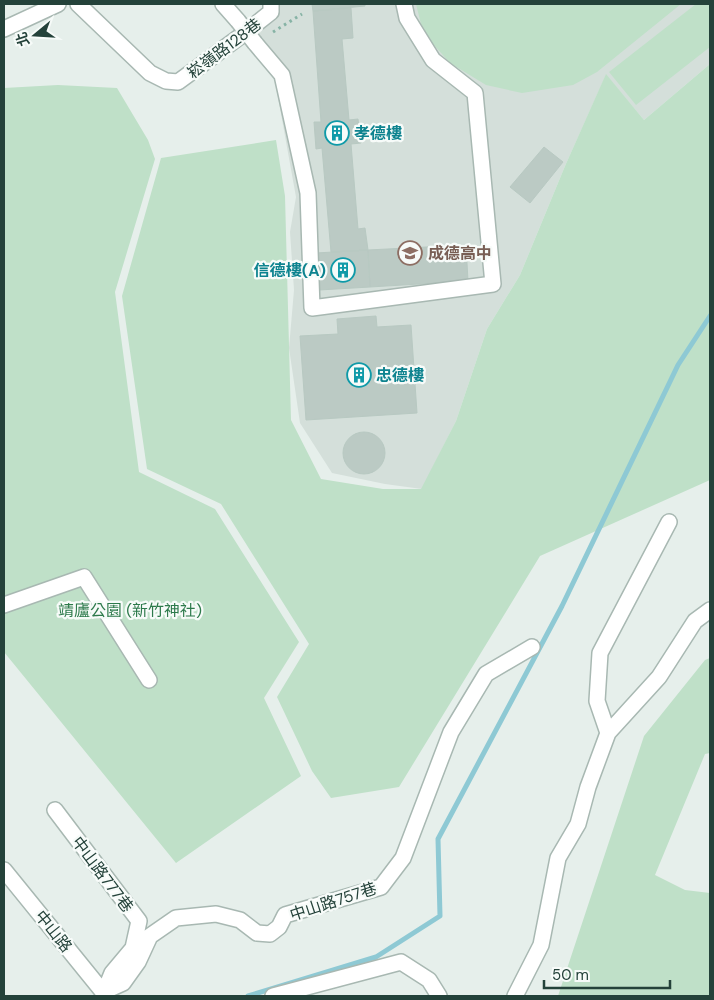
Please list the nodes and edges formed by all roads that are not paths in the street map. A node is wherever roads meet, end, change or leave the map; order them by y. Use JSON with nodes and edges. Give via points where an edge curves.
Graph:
{"nodes":[{"id":1,"x":58,"y":4,"type":"edge"},
{"id":2,"x":78,"y":4,"type":"edge"},
{"id":3,"x":223,"y":4,"type":"edge"},
{"id":4,"x":271,"y":4,"type":"edge"},
{"id":5,"x":404,"y":4,"type":"edge"},
{"id":6,"x":4,"y":30,"type":"edge"},
{"id":7,"x":669,"y":522,"type":"dead end"},
{"id":8,"x":4,"y":606,"type":"edge"},
{"id":9,"x":710,"y":610,"type":"edge"},
{"id":10,"x":532,"y":647,"type":"dead end"},
{"id":11,"x":148,"y":680,"type":"dead end"},
{"id":12,"x":608,"y":732,"type":"junction"},
{"id":13,"x":55,"y":810,"type":"dead end"},
{"id":14,"x":4,"y":870,"type":"edge"},
{"id":15,"x":103,"y":994,"type":"edge"},
{"id":16,"x":279,"y":995,"type":"edge"},
{"id":17,"x":439,"y":996,"type":"edge"},
{"id":18,"x":515,"y":996,"type":"edge"}],
"edges":[{"from":1,"to":6,"type":"street"},
{"from":2,"to":4,"type":"street","name":"崧嶺路128巷","via":[[150,73],[166,81],[178,82],[272,12]]},
{"from":3,"to":5,"type":"street","bridge":true,"via":[[282,74],[308,193],[312,308],[492,284],[475,93],[433,60],[407,18]]},
{"from":7,"to":12,"type":"street","via":[[600,653],[597,701]]},
{"from":8,"to":11,"type":"street","via":[[84,576]]},
{"from":9,"to":12,"type":"street","via":[[695,621],[659,678]]},
{"from":10,"to":15,"type":"street","name":"中山路757巷","via":[[486,674],[451,732],[403,858],[381,887],[285,915],[280,926],[270,934],[257,933],[240,920],[216,914],[176,918],[150,936],[138,962],[123,983]]},
{"from":12,"to":18,"type":"street","via":[[578,824],[558,858],[541,945]]},
{"from":13,"to":15,"type":"street","name":"中山路777巷","via":[[139,921],[134,948],[112,973]]},
{"from":14,"to":15,"type":"street","name":"中山路"},
{"from":16,"to":17,"type":"street","via":[[401,962],[429,980]]}]}
